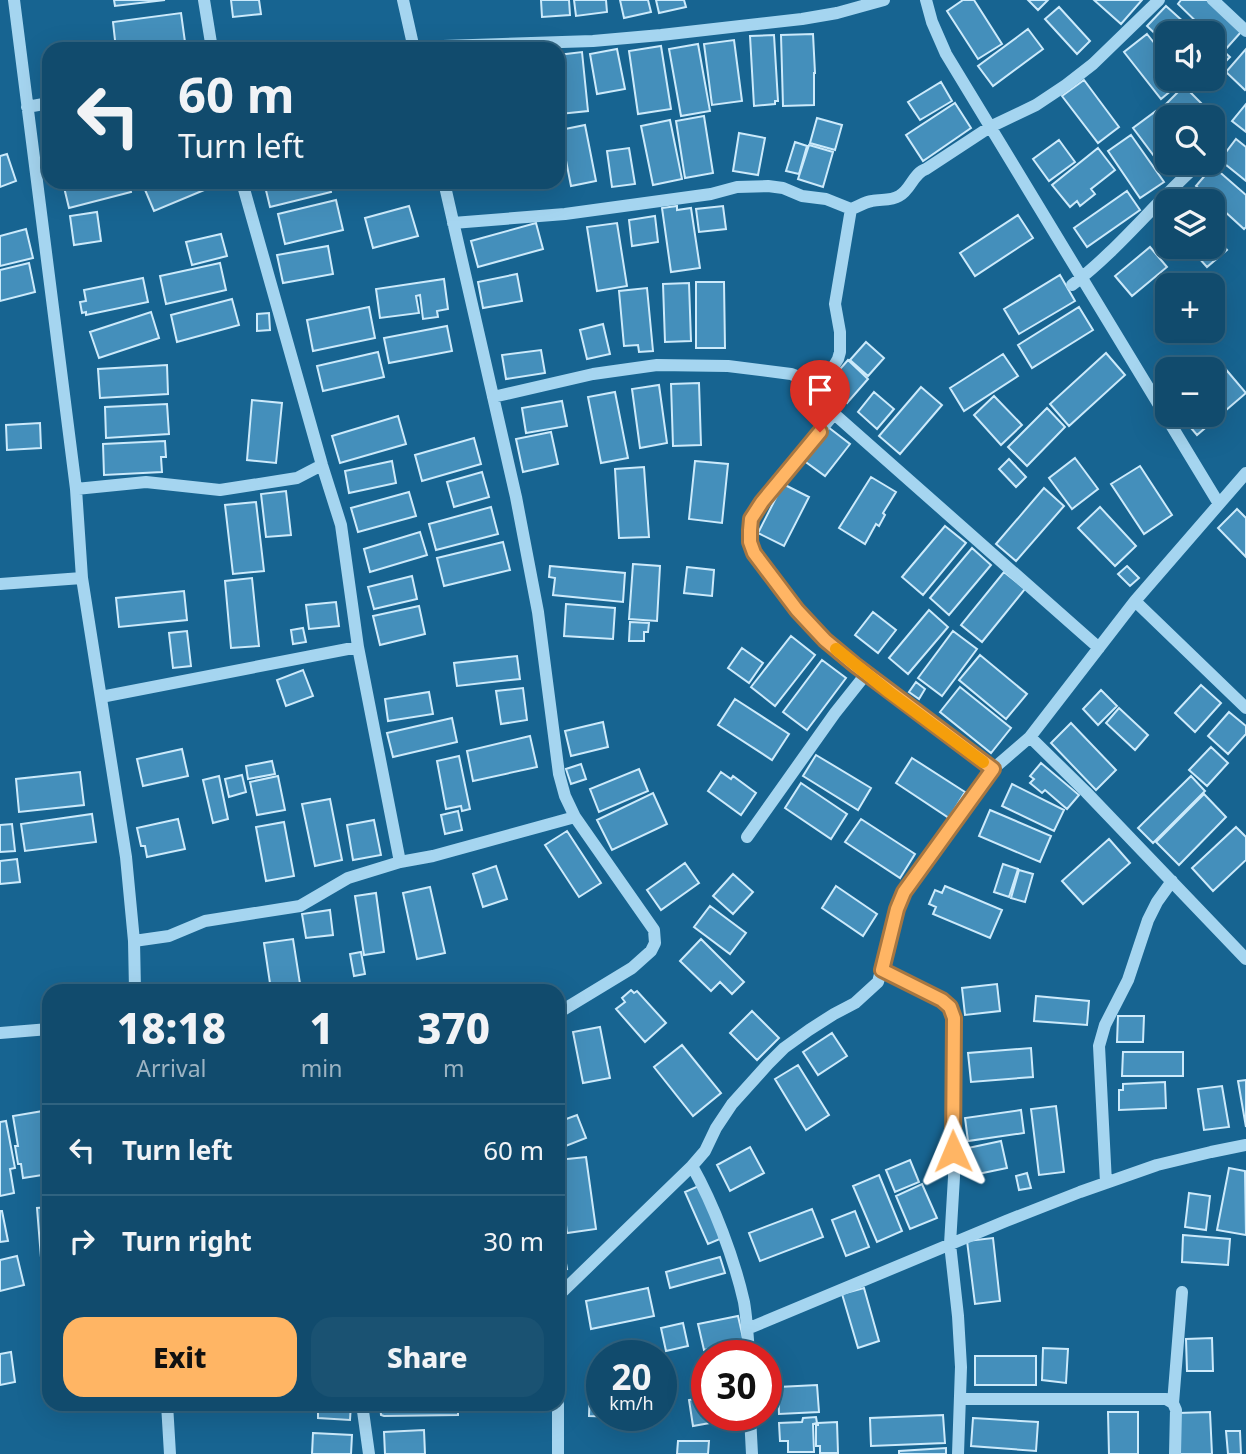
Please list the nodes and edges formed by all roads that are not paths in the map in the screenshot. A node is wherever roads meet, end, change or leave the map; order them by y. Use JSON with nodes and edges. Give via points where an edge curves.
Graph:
{"nodes":[{"id":1,"x":14,"y":0,"type":"edge"},
{"id":2,"x":204,"y":0,"type":"edge"},
{"id":3,"x":403,"y":0,"type":"edge"},
{"id":4,"x":884,"y":0,"type":"edge"},
{"id":5,"x":926,"y":0,"type":"edge"},
{"id":6,"x":1159,"y":0,"type":"edge"},
{"id":7,"x":1213,"y":0,"type":"edge"},
{"id":8,"x":1246,"y":31,"type":"edge"},
{"id":9,"x":211,"y":42,"type":"edge"},
{"id":10,"x":411,"y":42,"type":"edge"},
{"id":11,"x":565,"y":42,"type":"edge"},
{"id":12,"x":42,"y":104,"type":"edge"},
{"id":13,"x":27,"y":107,"type":"junction"},
{"id":14,"x":990,"y":127,"type":"junction"},
{"id":15,"x":1186,"y":175,"type":"edge"},
{"id":16,"x":244,"y":189,"type":"edge"},
{"id":17,"x":446,"y":189,"type":"edge"},
{"id":18,"x":851,"y":209,"type":"junction"},
{"id":19,"x":453,"y":223,"type":"junction"},
{"id":20,"x":1076,"y":281,"type":"junction"},
{"id":21,"x":821,"y":385,"type":"junction"},
{"id":22,"x":493,"y":397,"type":"junction"},
{"id":23,"x":834,"y":414,"type":"junction"},
{"id":24,"x":322,"y":465,"type":"junction"},
{"id":25,"x":1246,"y":473,"type":"edge"},
{"id":26,"x":76,"y":489,"type":"junction"},
{"id":27,"x":1219,"y":504,"type":"junction"},
{"id":28,"x":82,"y":578,"type":"junction"},
{"id":29,"x":0,"y":584,"type":"edge"},
{"id":30,"x":1135,"y":601,"type":"junction"},
{"id":31,"x":358,"y":647,"type":"junction"},
{"id":32,"x":1099,"y":648,"type":"junction"},
{"id":33,"x":866,"y":674,"type":"junction"},
{"id":34,"x":101,"y":697,"type":"junction"},
{"id":35,"x":1246,"y":708,"type":"edge"},
{"id":36,"x":1030,"y":737,"type":"junction"},
{"id":37,"x":993,"y":769,"type":"junction"},
{"id":38,"x":575,"y":817,"type":"junction"},
{"id":39,"x":747,"y":837,"type":"dead end"},
{"id":40,"x":400,"y":862,"type":"junction"},
{"id":41,"x":1172,"y":881,"type":"junction"},
{"id":42,"x":134,"y":941,"type":"junction"},
{"id":43,"x":1246,"y":959,"type":"edge"},
{"id":44,"x":882,"y":970,"type":"junction"},
{"id":45,"x":135,"y":984,"type":"edge"},
{"id":46,"x":565,"y":1009,"type":"edge"},
{"id":47,"x":42,"y":1030,"type":"edge"},
{"id":48,"x":0,"y":1033,"type":"edge"},
{"id":49,"x":1246,"y":1145,"type":"edge"},
{"id":50,"x":692,"y":1166,"type":"junction"},
{"id":51,"x":1106,"y":1183,"type":"junction"},
{"id":52,"x":950,"y":1244,"type":"junction"},
{"id":53,"x":565,"y":1289,"type":"edge"},
{"id":54,"x":1182,"y":1292,"type":"dead end"},
{"id":55,"x":747,"y":1329,"type":"junction"},
{"id":56,"x":747,"y":1340,"type":"edge"},
{"id":57,"x":960,"y":1399,"type":"junction"},
{"id":58,"x":1173,"y":1403,"type":"junction"},
{"id":59,"x":167,"y":1411,"type":"edge"},
{"id":60,"x":363,"y":1411,"type":"edge"},
{"id":61,"x":558,"y":1411,"type":"edge"},
{"id":62,"x":751,"y":1431,"type":"edge"},
{"id":63,"x":170,"y":1454,"type":"edge"},
{"id":64,"x":369,"y":1454,"type":"edge"},
{"id":65,"x":558,"y":1454,"type":"edge"},
{"id":66,"x":752,"y":1454,"type":"edge"},
{"id":67,"x":958,"y":1454,"type":"edge"},
{"id":68,"x":1175,"y":1454,"type":"edge"}],
"edges":[{"from":1,"to":13,"type":"street"},
{"from":2,"to":9,"type":"street"},
{"from":3,"to":10,"type":"street"},
{"from":4,"to":11,"type":"street","via":[[802,19]]},
{"from":5,"to":14,"type":"street","via":[[946,54]]},
{"from":6,"to":14,"type":"street","via":[[1066,85]]},
{"from":7,"to":8,"type":"street"},
{"from":12,"to":13,"type":"street"},
{"from":13,"to":26,"type":"street"},
{"from":14,"to":18,"type":"street","via":[[921,170],[902,195]]},
{"from":14,"to":20,"type":"street"},
{"from":15,"to":20,"type":"street"},
{"from":16,"to":24,"type":"street"},
{"from":17,"to":19,"type":"street"},
{"from":18,"to":19,"type":"street","via":[[783,188],[737,187],[565,214]]},
{"from":18,"to":21,"type":"street","via":[[835,304],[840,352]]},
{"from":19,"to":22,"type":"street"},
{"from":20,"to":27,"type":"street"},
{"from":21,"to":22,"type":"street","via":[[791,374],[728,366],[657,365]]},
{"from":21,"to":23,"type":"street","via":[[820,399]]},
{"from":22,"to":38,"type":"street","via":[[538,612],[559,774]]},
{"from":23,"to":32,"type":"street"},
{"from":23,"to":33,"type":"street","via":[[762,502],[751,519],[750,542],[762,566],[797,610]]},
{"from":24,"to":26,"type":"street","via":[[298,478],[220,490],[146,482]]},
{"from":24,"to":31,"type":"street","via":[[341,525]]},
{"from":25,"to":27,"type":"street"},
{"from":26,"to":28,"type":"street"},
{"from":27,"to":30,"type":"street"},
{"from":28,"to":29,"type":"street"},
{"from":28,"to":34,"type":"street"},
{"from":30,"to":32,"type":"street"},
{"from":30,"to":35,"type":"street"},
{"from":31,"to":34,"type":"street"},
{"from":31,"to":40,"type":"street"},
{"from":32,"to":36,"type":"street"},
{"from":33,"to":37,"type":"street"},
{"from":33,"to":39,"type":"street"},
{"from":34,"to":42,"type":"street"},
{"from":36,"to":37,"type":"street"},
{"from":36,"to":41,"type":"street"},
{"from":37,"to":44,"type":"street","via":[[904,892]]},
{"from":38,"to":40,"type":"street"},
{"from":38,"to":46,"type":"street","via":[[654,930],[655,943],[632,968]]},
{"from":40,"to":42,"type":"street","via":[[348,878],[300,906],[205,921],[170,936]]},
{"from":41,"to":43,"type":"street"},
{"from":41,"to":51,"type":"street","via":[[1148,920],[1099,1046]]},
{"from":42,"to":45,"type":"street"},
{"from":44,"to":50,"type":"street","via":[[878,982],[855,1003],[809,1030],[768,1064],[732,1104]]},
{"from":44,"to":52,"type":"street","via":[[942,1000],[954,1018]]},
{"from":47,"to":48,"type":"street"},
{"from":49,"to":51,"type":"street","via":[[1157,1165]]},
{"from":50,"to":53,"type":"street"},
{"from":50,"to":55,"type":"street","via":[[735,1270]]},
{"from":51,"to":52,"type":"street"},
{"from":52,"to":55,"type":"street"},
{"from":52,"to":57,"type":"street"},
{"from":54,"to":58,"type":"street"},
{"from":55,"to":56,"type":"street"},
{"from":57,"to":58,"type":"street","via":[[1166,1399]]},
{"from":57,"to":67,"type":"street"},
{"from":58,"to":68,"type":"street"},
{"from":59,"to":63,"type":"street"},
{"from":60,"to":64,"type":"street"},
{"from":61,"to":65,"type":"street"},
{"from":62,"to":66,"type":"street"}]}
